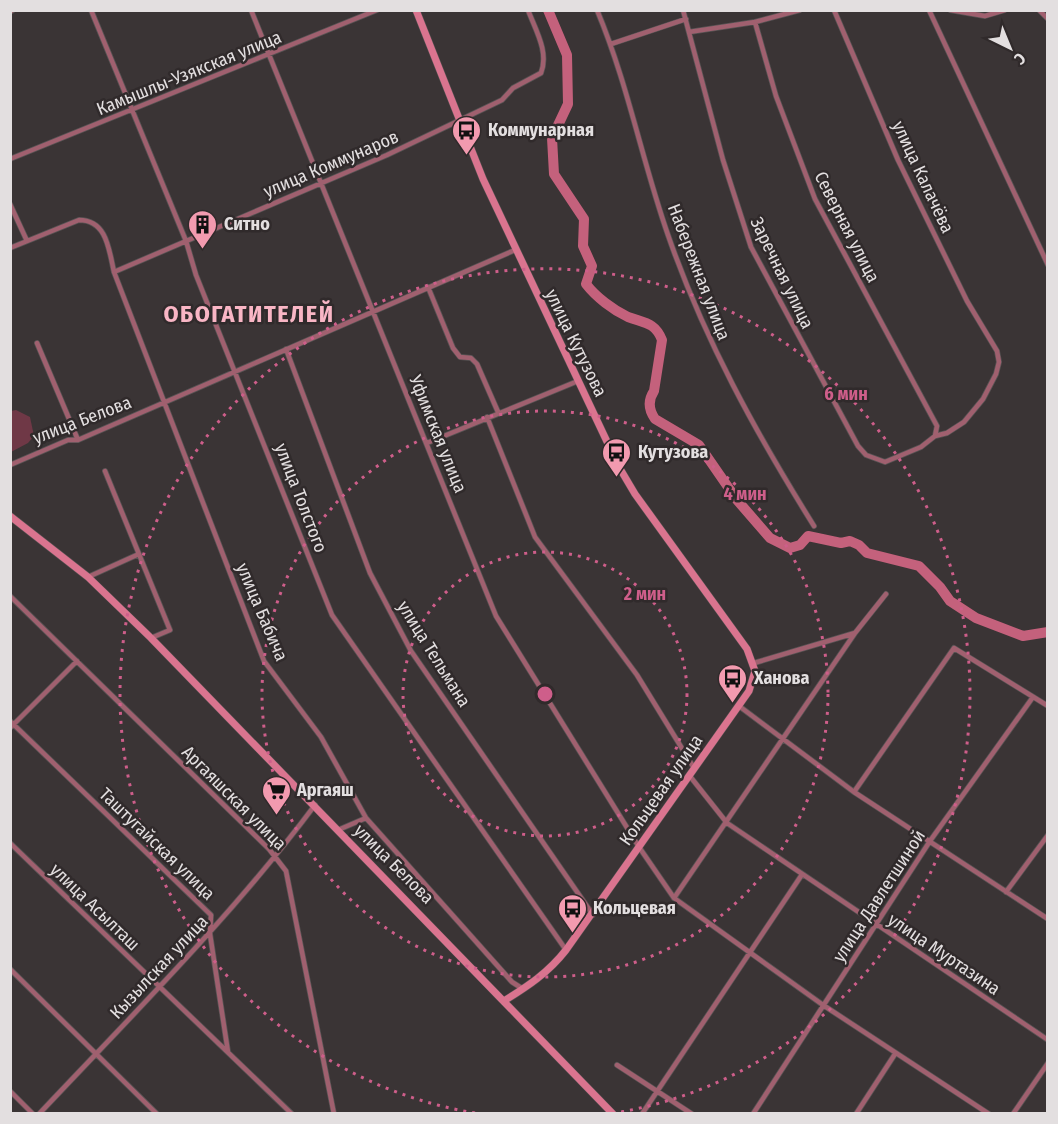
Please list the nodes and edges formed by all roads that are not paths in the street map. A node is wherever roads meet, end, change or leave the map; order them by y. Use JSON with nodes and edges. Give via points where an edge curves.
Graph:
{"nodes":[{"id":1,"x":91,"y":10,"type":"edge"},
{"id":2,"x":251,"y":10,"type":"edge"},
{"id":3,"x":376,"y":10,"type":"edge"},
{"id":4,"x":416,"y":10,"type":"edge"},
{"id":5,"x":528,"y":10,"type":"edge"},
{"id":6,"x":597,"y":10,"type":"edge"},
{"id":7,"x":683,"y":10,"type":"edge"},
{"id":8,"x":800,"y":10,"type":"edge"},
{"id":9,"x":834,"y":10,"type":"edge"},
{"id":10,"x":929,"y":10,"type":"edge"},
{"id":11,"x":950,"y":10,"type":"edge"},
{"id":12,"x":1005,"y":10,"type":"edge"},
{"id":13,"x":1039,"y":10,"type":"edge"},
{"id":14,"x":686,"y":19,"type":"junction"},
{"id":15,"x":1047,"y":19,"type":"edge"},
{"id":16,"x":755,"y":21,"type":"junction"},
{"id":17,"x":689,"y":32,"type":"junction"},
{"id":18,"x":611,"y":44,"type":"junction"},
{"id":19,"x":269,"y":55,"type":"junction"},
{"id":20,"x":132,"y":111,"type":"junction"},
{"id":21,"x":459,"y":122,"type":"junction"},
{"id":22,"x":10,"y":159,"type":"edge"},
{"id":23,"x":320,"y":184,"type":"junction"},
{"id":24,"x":10,"y":204,"type":"edge"},
{"id":25,"x":27,"y":241,"type":"junction"},
{"id":26,"x":186,"y":241,"type":"junction"},
{"id":27,"x":10,"y":248,"type":"edge"},
{"id":28,"x":515,"y":250,"type":"junction"},
{"id":29,"x":1047,"y":265,"type":"edge"},
{"id":30,"x":114,"y":272,"type":"junction"},
{"id":31,"x":428,"y":286,"type":"junction"},
{"id":32,"x":373,"y":310,"type":"junction"},
{"id":33,"x":37,"y":343,"type":"dead end"},
{"id":34,"x":286,"y":349,"type":"junction"},
{"id":35,"x":235,"y":370,"type":"junction"},
{"id":36,"x":578,"y":381,"type":"junction"},
{"id":37,"x":164,"y":403,"type":"junction"},
{"id":38,"x":498,"y":412,"type":"junction"},
{"id":39,"x":487,"y":417,"type":"junction"},
{"id":40,"x":935,"y":436,"type":"junction"},
{"id":41,"x":78,"y":440,"type":"junction"},
{"id":42,"x":428,"y":443,"type":"junction"},
{"id":43,"x":10,"y":465,"type":"edge"},
{"id":44,"x":105,"y":471,"type":"dead end"},
{"id":45,"x":10,"y":516,"type":"edge"},
{"id":46,"x":814,"y":526,"type":"dead end"},
{"id":47,"x":139,"y":554,"type":"junction"},
{"id":48,"x":88,"y":577,"type":"junction"},
{"id":49,"x":886,"y":594,"type":"dead end"},
{"id":50,"x":10,"y":597,"type":"edge"},
{"id":51,"x":855,"y":633,"type":"junction"},
{"id":52,"x":151,"y":638,"type":"junction"},
{"id":53,"x":76,"y":661,"type":"junction"},
{"id":54,"x":754,"y":663,"type":"junction"},
{"id":55,"x":1033,"y":697,"type":"junction"},
{"id":56,"x":739,"y":706,"type":"junction"},
{"id":57,"x":1047,"y":706,"type":"edge"},
{"id":58,"x":12,"y":724,"type":"edge"},
{"id":59,"x":784,"y":740,"type":"junction"},
{"id":60,"x":694,"y":768,"type":"junction"},
{"id":61,"x":689,"y":775,"type":"junction"},
{"id":62,"x":854,"y":792,"type":"junction"},
{"id":63,"x":315,"y":806,"type":"junction"},
{"id":64,"x":366,"y":818,"type":"junction"},
{"id":65,"x":727,"y":823,"type":"junction"},
{"id":66,"x":338,"y":830,"type":"junction"},
{"id":67,"x":1047,"y":836,"type":"edge"},
{"id":68,"x":930,"y":841,"type":"junction"},
{"id":69,"x":10,"y":843,"type":"edge"},
{"id":70,"x":639,"y":847,"type":"junction"},
{"id":71,"x":276,"y":858,"type":"junction"},
{"id":72,"x":801,"y":876,"type":"junction"},
{"id":73,"x":1006,"y":892,"type":"junction"},
{"id":74,"x":674,"y":898,"type":"junction"},
{"id":75,"x":593,"y":915,"type":"junction"},
{"id":76,"x":1047,"y":919,"type":"edge"},
{"id":77,"x":876,"y":924,"type":"junction"},
{"id":78,"x":210,"y":934,"type":"junction"},
{"id":79,"x":566,"y":950,"type":"junction"},
{"id":80,"x":749,"y":954,"type":"junction"},
{"id":81,"x":10,"y":969,"type":"edge"},
{"id":82,"x":159,"y":987,"type":"junction"},
{"id":83,"x":523,"y":989,"type":"junction"},
{"id":84,"x":504,"y":1001,"type":"junction"},
{"id":85,"x":823,"y":1005,"type":"junction"},
{"id":86,"x":1047,"y":1040,"type":"edge"},
{"id":87,"x":228,"y":1052,"type":"junction"},
{"id":88,"x":96,"y":1053,"type":"junction"},
{"id":89,"x":895,"y":1054,"type":"junction"},
{"id":90,"x":1047,"y":1063,"type":"edge"},
{"id":91,"x":617,"y":1065,"type":"dead end"},
{"id":92,"x":10,"y":1091,"type":"edge"},
{"id":93,"x":657,"y":1092,"type":"junction"},
{"id":94,"x":33,"y":1113,"type":"edge"},
{"id":95,"x":39,"y":1113,"type":"edge"},
{"id":96,"x":157,"y":1113,"type":"edge"},
{"id":97,"x":292,"y":1113,"type":"edge"},
{"id":98,"x":334,"y":1113,"type":"edge"},
{"id":99,"x":613,"y":1113,"type":"edge"},
{"id":100,"x":642,"y":1113,"type":"edge"},
{"id":101,"x":692,"y":1113,"type":"edge"},
{"id":102,"x":753,"y":1113,"type":"edge"},
{"id":103,"x":856,"y":1113,"type":"edge"},
{"id":104,"x":989,"y":1113,"type":"edge"},
{"id":105,"x":1013,"y":1113,"type":"edge"}],
"edges":[{"from":1,"to":20,"type":"street","name":"улица Толстого"},
{"from":2,"to":19,"type":"street","name":"Уфимская улица"},
{"from":3,"to":19,"type":"street","name":"Камышлы-Узякская улица"},
{"from":4,"to":21,"type":"main road","name":"улица Кутузова"},
{"from":5,"to":21,"type":"street","name":"улица Коммунаров","via":[[544,53],[541,73],[513,88],[502,100]]},
{"from":6,"to":18,"type":"street","name":"Набережная улица"},
{"from":7,"to":14,"type":"street","name":"Заречная улица"},
{"from":8,"to":16,"type":"street"},
{"from":9,"to":40,"type":"street","name":"улица Калачёва","via":[[898,160],[967,301],[997,351],[996,374],[983,399],[964,422]]},
{"from":10,"to":29,"type":"street"},
{"from":11,"to":12,"type":"street","via":[[985,16]]},
{"from":13,"to":15,"type":"street"},
{"from":14,"to":17,"type":"street","name":"Заречная улица"},
{"from":14,"to":18,"type":"street"},
{"from":16,"to":17,"type":"street"},
{"from":16,"to":40,"type":"street","name":"Северная улица","via":[[776,96],[814,199],[937,426]]},
{"from":17,"to":40,"type":"street","name":"Заречная улица","via":[[751,247],[858,446],[874,460],[885,462]]},
{"from":18,"to":46,"type":"street","name":"Набережная улица","via":[[667,234],[701,324],[740,401]]},
{"from":19,"to":20,"type":"street","name":"Камышлы-Узякская улица"},
{"from":19,"to":23,"type":"street","name":"Уфимская улица"},
{"from":20,"to":22,"type":"street","name":"Камышлы-Узякская улица"},
{"from":20,"to":26,"type":"street","name":"улица Толстого"},
{"from":21,"to":23,"type":"street","name":"улица Коммунаров"},
{"from":21,"to":28,"type":"main road","name":"улица Кутузова"},
{"from":23,"to":26,"type":"street","name":"улица Коммунаров"},
{"from":23,"to":32,"type":"street","name":"Уфимская улица"},
{"from":24,"to":25,"type":"street"},
{"from":25,"to":27,"type":"street"},
{"from":25,"to":30,"type":"street","name":"улица Бабича","via":[[79,220],[90,220],[100,228],[107,242]]},
{"from":26,"to":30,"type":"street","name":"улица Коммунаров"},
{"from":26,"to":35,"type":"street","name":"улица Толстого"},
{"from":28,"to":31,"type":"street"},
{"from":28,"to":36,"type":"main road","name":"улица Кутузова"},
{"from":30,"to":37,"type":"street","name":"улица Бабича"},
{"from":31,"to":32,"type":"street"},
{"from":31,"to":38,"type":"street","via":[[453,348],[460,357],[471,358],[477,364]]},
{"from":32,"to":34,"type":"street"},
{"from":32,"to":42,"type":"street","name":"Уфимская улица"},
{"from":33,"to":41,"type":"street"},
{"from":34,"to":35,"type":"street"},
{"from":34,"to":75,"type":"street","name":"улица Тельмана","via":[[370,573],[411,651]]},
{"from":35,"to":37,"type":"street"},
{"from":35,"to":79,"type":"street","name":"улица Толстого","via":[[332,615]]},
{"from":36,"to":38,"type":"street"},
{"from":36,"to":54,"type":"main road","name":"улица Кутузова","via":[[635,494]]},
{"from":37,"to":41,"type":"street","name":"улица Белова"},
{"from":37,"to":64,"type":"street","name":"улица Бабича","via":[[264,661],[321,738]]},
{"from":38,"to":39,"type":"street"},
{"from":39,"to":42,"type":"street"},
{"from":39,"to":60,"type":"street","via":[[535,537],[638,675]]},
{"from":41,"to":43,"type":"street","name":"улица Белова","via":[[68,440]]},
{"from":42,"to":70,"type":"street","name":"Уфимская улица","via":[[496,616]]},
{"from":44,"to":47,"type":"street"},
{"from":45,"to":48,"type":"main road","name":"улица Белова"},
{"from":47,"to":48,"type":"street"},
{"from":47,"to":52,"type":"street","via":[[170,630]]},
{"from":48,"to":52,"type":"main road","name":"улица Белова"},
{"from":49,"to":51,"type":"street"},
{"from":50,"to":53,"type":"street","name":"Аргаяшская улица"},
{"from":51,"to":54,"type":"street"},
{"from":51,"to":59,"type":"street"},
{"from":52,"to":63,"type":"main road","name":"улица Белова"},
{"from":53,"to":58,"type":"street"},
{"from":53,"to":71,"type":"street","name":"Аргаяшская улица"},
{"from":54,"to":56,"type":"main road","name":"Кольцевая улица","via":[[753,683]]},
{"from":55,"to":57,"type":"street"},
{"from":55,"to":62,"type":"street","via":[[954,648]]},
{"from":55,"to":68,"type":"street","name":"улица Давлетшиной"},
{"from":56,"to":59,"type":"street"},
{"from":56,"to":60,"type":"main road","name":"Кольцевая улица"},
{"from":58,"to":78,"type":"street","name":"Таштугайская улица","via":[[212,915]]},
{"from":59,"to":62,"type":"street"},
{"from":59,"to":65,"type":"street"},
{"from":60,"to":61,"type":"main road","name":"Кольцевая улица"},
{"from":61,"to":65,"type":"street","name":"улица Муртазина"},
{"from":61,"to":70,"type":"main road","name":"Кольцевая улица"},
{"from":62,"to":68,"type":"street"},
{"from":63,"to":66,"type":"main road","name":"улица Белова"},
{"from":63,"to":71,"type":"street","name":"Кызылская улица"},
{"from":64,"to":66,"type":"street"},
{"from":64,"to":83,"type":"street","name":"улица Бабича","via":[[512,982]]},
{"from":65,"to":72,"type":"street","name":"улица Муртазина"},
{"from":65,"to":74,"type":"street"},
{"from":66,"to":84,"type":"main road","name":"улица Белова"},
{"from":67,"to":73,"type":"street"},
{"from":68,"to":73,"type":"street"},
{"from":68,"to":77,"type":"street","name":"улица Давлетшиной"},
{"from":69,"to":82,"type":"street","name":"улица Асылташ"},
{"from":70,"to":74,"type":"street","name":"Уфимская улица"},
{"from":70,"to":75,"type":"main road","name":"Кольцевая улица"},
{"from":71,"to":78,"type":"street","name":"Кызылская улица"},
{"from":71,"to":98,"type":"street","name":"Аргаяшская улица","via":[[286,871]]},
{"from":72,"to":77,"type":"street","name":"улица Муртазина"},
{"from":72,"to":80,"type":"street"},
{"from":73,"to":76,"type":"street"},
{"from":74,"to":80,"type":"street","name":"Уфимская улица"},
{"from":75,"to":79,"type":"main road","name":"Кольцевая улица"},
{"from":77,"to":85,"type":"street","name":"улица Давлетшиной"},
{"from":77,"to":86,"type":"street","name":"улица Муртазина"},
{"from":78,"to":82,"type":"street","name":"Кызылская улица"},
{"from":78,"to":87,"type":"street","name":"Таштугайская улица"},
{"from":79,"to":83,"type":"main road","name":"Кольцевая улица","via":[[554,966]]},
{"from":80,"to":85,"type":"street","name":"Уфимская улица"},
{"from":80,"to":93,"type":"street"},
{"from":81,"to":88,"type":"street"},
{"from":82,"to":87,"type":"street","name":"улица Асылташ"},
{"from":82,"to":88,"type":"street","name":"Кызылская улица"},
{"from":83,"to":84,"type":"main road","name":"Кольцевая улица"},
{"from":84,"to":99,"type":"main road","name":"улица Белова"},
{"from":85,"to":89,"type":"street","name":"Уфимская улица"},
{"from":85,"to":102,"type":"street","name":"улица Давлетшиной"},
{"from":87,"to":97,"type":"street","name":"улица Асылташ"},
{"from":88,"to":95,"type":"street","name":"Кызылская улица"},
{"from":88,"to":96,"type":"street"},
{"from":89,"to":103,"type":"street"},
{"from":89,"to":104,"type":"street","name":"Уфимская улица"},
{"from":90,"to":105,"type":"street"},
{"from":91,"to":93,"type":"street"},
{"from":92,"to":94,"type":"street"},
{"from":93,"to":100,"type":"street"},
{"from":93,"to":101,"type":"street"}]}
